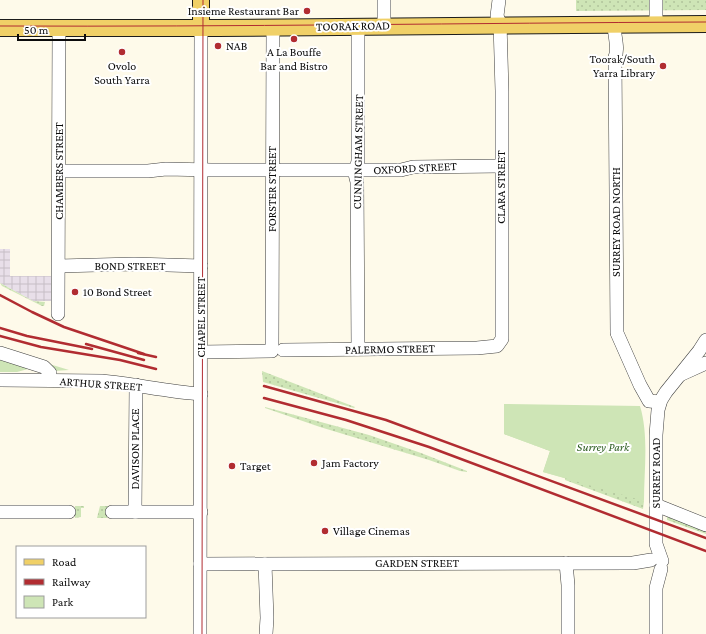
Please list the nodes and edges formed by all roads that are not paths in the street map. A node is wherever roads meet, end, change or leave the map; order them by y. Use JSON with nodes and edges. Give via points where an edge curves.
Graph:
{"nodes":[{"id":1,"x":201,"y":0,"type":"edge"},
{"id":2,"x":384,"y":0,"type":"edge"},
{"id":3,"x":500,"y":0,"type":"edge"},
{"id":4,"x":656,"y":0,"type":"edge"},
{"id":5,"x":500,"y":24,"type":"junction"},
{"id":6,"x":656,"y":24,"type":"junction"},
{"id":7,"x":706,"y":24,"type":"edge"},
{"id":8,"x":614,"y":25,"type":"junction"},
{"id":9,"x":358,"y":26,"type":"junction"},
{"id":10,"x":384,"y":26,"type":"junction"},
{"id":11,"x":0,"y":28,"type":"edge"},
{"id":12,"x":59,"y":28,"type":"junction"},
{"id":13,"x":201,"y":28,"type":"junction"},
{"id":14,"x":273,"y":28,"type":"junction"},
{"id":15,"x":501,"y":166,"type":"junction"},
{"id":16,"x":201,"y":170,"type":"junction"},
{"id":17,"x":277,"y":170,"type":"junction"},
{"id":18,"x":356,"y":170,"type":"junction"},
{"id":19,"x":59,"y":171,"type":"junction"},
{"id":20,"x":59,"y":266,"type":"junction"},
{"id":21,"x":201,"y":266,"type":"junction"},
{"id":22,"x":58,"y":314,"type":"dead end"},
{"id":23,"x":706,"y":340,"type":"edge"},
{"id":24,"x":497,"y":346,"type":"joint"},
{"id":25,"x":358,"y":349,"type":"junction"},
{"id":26,"x":278,"y":351,"type":"junction"},
{"id":27,"x":201,"y":352,"type":"junction"},
{"id":28,"x":0,"y":353,"type":"edge"},
{"id":29,"x":706,"y":363,"type":"edge"},
{"id":30,"x":50,"y":373,"type":"dead end"},
{"id":31,"x":680,"y":375,"type":"junction"},
{"id":32,"x":0,"y":380,"type":"edge"},
{"id":33,"x":136,"y":385,"type":"junction"},
{"id":34,"x":201,"y":394,"type":"junction"},
{"id":35,"x":656,"y":405,"type":"junction"},
{"id":36,"x":656,"y":505,"type":"junction"},
{"id":37,"x":0,"y":512,"type":"edge"},
{"id":38,"x":70,"y":512,"type":"dead end"},
{"id":39,"x":112,"y":512,"type":"dead end"},
{"id":40,"x":135,"y":512,"type":"junction"},
{"id":41,"x":201,"y":512,"type":"junction"},
{"id":42,"x":706,"y":525,"type":"edge"},
{"id":43,"x":566,"y":563,"type":"junction"},
{"id":44,"x":200,"y":564,"type":"junction"},
{"id":45,"x":265,"y":564,"type":"junction"},
{"id":46,"x":655,"y":564,"type":"junction"},
{"id":47,"x":267,"y":618,"type":"junction"},
{"id":48,"x":200,"y":634,"type":"edge"},
{"id":49,"x":266,"y":634,"type":"edge"},
{"id":50,"x":270,"y":634,"type":"edge"},
{"id":51,"x":568,"y":634,"type":"edge"},
{"id":52,"x":656,"y":634,"type":"edge"}],
"edges":[{"from":1,"to":13,"type":"main road","name":"CHAPEL STREET"},
{"from":2,"to":10,"type":"street"},
{"from":3,"to":5,"type":"street","name":"CLARA STREET","via":[[503,16]]},
{"from":4,"to":6,"type":"street"},
{"from":5,"to":8,"type":"main road","name":"TOORAK ROAD"},
{"from":5,"to":10,"type":"main road","name":"TOORAK ROAD"},
{"from":5,"to":15,"type":"street","name":"CLARA STREET"},
{"from":6,"to":7,"type":"main road","name":"TOORAK ROAD"},
{"from":6,"to":8,"type":"main road","name":"TOORAK ROAD"},
{"from":8,"to":35,"type":"street","name":"SURREY ROAD NORTH","via":[[617,53],[617,333],[640,385]]},
{"from":9,"to":10,"type":"main road","name":"TOORAK ROAD"},
{"from":9,"to":14,"type":"main road","name":"TOORAK ROAD"},
{"from":9,"to":18,"type":"street","name":"CUNNINGHAM STREET"},
{"from":11,"to":12,"type":"main road","name":"TOORAK ROAD"},
{"from":12,"to":13,"type":"main road","name":"TOORAK ROAD"},
{"from":12,"to":19,"type":"street","name":"CHAMBERS STREET"},
{"from":13,"to":14,"type":"main road","name":"TOORAK ROAD"},
{"from":13,"to":16,"type":"street","name":"CHAPEL STREET"},
{"from":14,"to":17,"type":"street","name":"FORSTER STREET"},
{"from":15,"to":18,"type":"street","name":"OXFORD STREET","via":[[413,166],[402,170]]},
{"from":15,"to":24,"type":"street","name":"CLARA STREET","via":[[502,339]]},
{"from":16,"to":17,"type":"street","name":"OXFORD STREET"},
{"from":16,"to":19,"type":"street","name":"OXFORD STREET"},
{"from":16,"to":21,"type":"street","name":"CHAPEL STREET"},
{"from":17,"to":18,"type":"street","name":"OXFORD STREET"},
{"from":17,"to":26,"type":"street","name":"FORSTER STREET"},
{"from":18,"to":25,"type":"street","name":"CUNNINGHAM STREET"},
{"from":19,"to":20,"type":"street","name":"CHAMBERS STREET"},
{"from":20,"to":21,"type":"street","name":"BOND STREET"},
{"from":20,"to":22,"type":"street","name":"CHAMBERS STREET"},
{"from":21,"to":27,"type":"street","name":"CHAPEL STREET"},
{"from":23,"to":31,"type":"street"},
{"from":24,"to":25,"type":"street","name":"PALERMO STREET"},
{"from":25,"to":26,"type":"street","name":"PALERMO STREET"},
{"from":26,"to":27,"type":"street","name":"PALERMO STREET"},
{"from":27,"to":34,"type":"street","name":"CHAPEL STREET"},
{"from":28,"to":30,"type":"street","via":[[44,367]]},
{"from":29,"to":31,"type":"street"},
{"from":31,"to":35,"type":"street"},
{"from":32,"to":33,"type":"street","name":"ARTHUR STREET","via":[[102,381]]},
{"from":33,"to":34,"type":"street","name":"ARTHUR STREET"},
{"from":33,"to":40,"type":"street","name":"DAVISON PLACE"},
{"from":34,"to":41,"type":"street","name":"CHAPEL STREET"},
{"from":35,"to":36,"type":"street","name":"SURREY ROAD"},
{"from":36,"to":42,"type":"street"},
{"from":36,"to":46,"type":"street","name":"SURREY ROAD","via":[[656,544],[653,549]]},
{"from":37,"to":38,"type":"street"},
{"from":39,"to":40,"type":"street"},
{"from":40,"to":41,"type":"street"},
{"from":41,"to":44,"type":"street","name":"CHAPEL STREET"},
{"from":43,"to":45,"type":"street","name":"GARDEN STREET"},
{"from":43,"to":46,"type":"street","name":"GARDEN STREET"},
{"from":43,"to":51,"type":"street"},
{"from":44,"to":45,"type":"street","name":"GARDEN STREET"},
{"from":44,"to":48,"type":"street","name":"CHAPEL STREET"},
{"from":45,"to":47,"type":"street"},
{"from":46,"to":52,"type":"street","name":"SURREY ROAD"},
{"from":47,"to":49,"type":"street"},
{"from":47,"to":50,"type":"street"}]}
